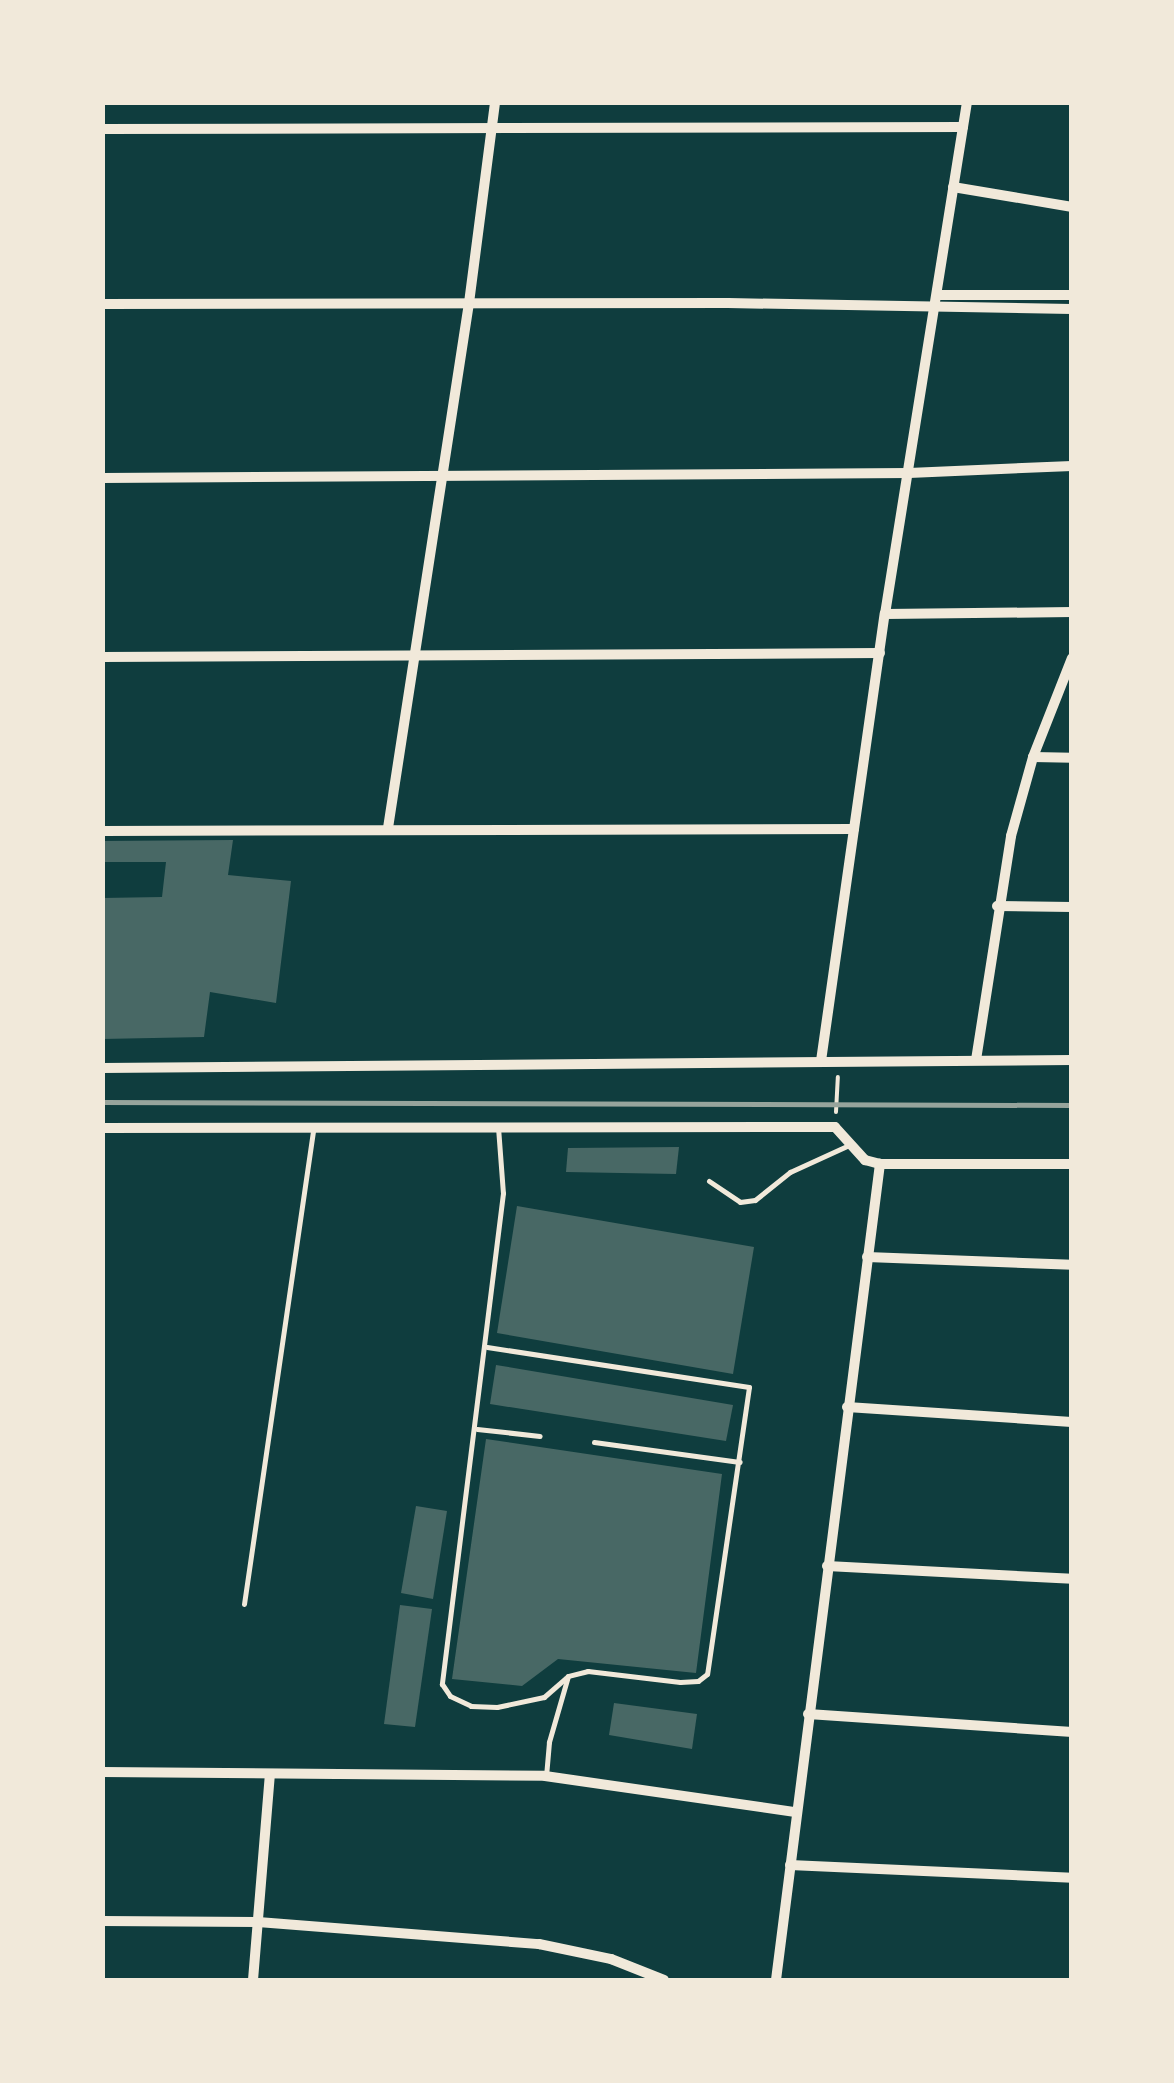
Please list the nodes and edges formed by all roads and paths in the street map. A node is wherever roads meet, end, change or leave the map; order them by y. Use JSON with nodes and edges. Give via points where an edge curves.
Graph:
{"nodes":[{"id":1,"x":495,"y":102,"type":"edge"},
{"id":2,"x":967,"y":102,"type":"edge"},
{"id":3,"x":963,"y":127,"type":"junction"},
{"id":4,"x":102,"y":129,"type":"edge"},
{"id":5,"x":491,"y":131,"type":"junction"},
{"id":6,"x":953,"y":187,"type":"junction"},
{"id":7,"x":1072,"y":208,"type":"edge"},
{"id":8,"x":1072,"y":296,"type":"edge"},
{"id":9,"x":936,"y":300,"type":"junction"},
{"id":10,"x":469,"y":302,"type":"junction"},
{"id":11,"x":102,"y":304,"type":"edge"},
{"id":12,"x":1072,"y":309,"type":"edge"},
{"id":13,"x":1072,"y":466,"type":"edge"},
{"id":14,"x":909,"y":473,"type":"junction"},
{"id":15,"x":102,"y":478,"type":"edge"},
{"id":16,"x":442,"y":478,"type":"junction"},
{"id":17,"x":1072,"y":612,"type":"edge"},
{"id":18,"x":885,"y":614,"type":"junction"},
{"id":19,"x":416,"y":652,"type":"junction"},
{"id":20,"x":880,"y":653,"type":"junction"},
{"id":21,"x":102,"y":657,"type":"edge"},
{"id":22,"x":1072,"y":658,"type":"edge"},
{"id":23,"x":1033,"y":758,"type":"junction"},
{"id":24,"x":1072,"y":758,"type":"edge"},
{"id":25,"x":388,"y":828,"type":"junction"},
{"id":26,"x":854,"y":829,"type":"junction"},
{"id":27,"x":102,"y":831,"type":"edge"},
{"id":28,"x":997,"y":906,"type":"junction"},
{"id":29,"x":1072,"y":907,"type":"edge"},
{"id":30,"x":976,"y":1060,"type":"junction"},
{"id":31,"x":1072,"y":1060,"type":"edge"},
{"id":32,"x":821,"y":1062,"type":"junction"},
{"id":33,"x":838,"y":1062,"type":"junction"},
{"id":34,"x":102,"y":1068,"type":"edge"},
{"id":35,"x":314,"y":1126,"type":"junction"},
{"id":36,"x":498,"y":1127,"type":"junction"},
{"id":37,"x":835,"y":1127,"type":"junction"},
{"id":38,"x":102,"y":1128,"type":"edge"},
{"id":39,"x":852,"y":1143,"type":"junction"},
{"id":40,"x":880,"y":1164,"type":"junction"},
{"id":41,"x":1072,"y":1164,"type":"edge"},
{"id":42,"x":709,"y":1180,"type":"dead end"},
{"id":43,"x":867,"y":1257,"type":"junction"},
{"id":44,"x":1072,"y":1265,"type":"edge"},
{"id":45,"x":487,"y":1346,"type":"junction"},
{"id":46,"x":847,"y":1406,"type":"junction"},
{"id":47,"x":1072,"y":1422,"type":"edge"},
{"id":48,"x":477,"y":1430,"type":"junction"},
{"id":49,"x":540,"y":1436,"type":"dead end"},
{"id":50,"x":594,"y":1442,"type":"dead end"},
{"id":51,"x":740,"y":1462,"type":"junction"},
{"id":52,"x":827,"y":1566,"type":"junction"},
{"id":53,"x":1072,"y":1579,"type":"edge"},
{"id":54,"x":244,"y":1604,"type":"dead end"},
{"id":55,"x":568,"y":1676,"type":"junction"},
{"id":56,"x":808,"y":1714,"type":"junction"},
{"id":57,"x":1072,"y":1732,"type":"edge"},
{"id":58,"x":102,"y":1772,"type":"edge"},
{"id":59,"x":270,"y":1775,"type":"junction"},
{"id":60,"x":545,"y":1776,"type":"junction"},
{"id":61,"x":796,"y":1812,"type":"junction"},
{"id":62,"x":790,"y":1865,"type":"junction"},
{"id":63,"x":1072,"y":1878,"type":"edge"},
{"id":64,"x":102,"y":1921,"type":"edge"},
{"id":65,"x":258,"y":1922,"type":"junction"},
{"id":66,"x":253,"y":1980,"type":"edge"},
{"id":67,"x":664,"y":1980,"type":"edge"},
{"id":68,"x":776,"y":1980,"type":"edge"}],
"edges":[{"from":1,"to":5,"type":"street"},
{"from":2,"to":3,"type":"street"},
{"from":3,"to":5,"type":"street"},
{"from":3,"to":6,"type":"street"},
{"from":4,"to":5,"type":"street"},
{"from":5,"to":10,"type":"street"},
{"from":6,"to":7,"type":"street"},
{"from":6,"to":9,"type":"street"},
{"from":8,"to":9,"type":"street"},
{"from":9,"to":10,"type":"street"},
{"from":9,"to":12,"type":"street"},
{"from":9,"to":14,"type":"street"},
{"from":10,"to":11,"type":"street"},
{"from":10,"to":16,"type":"street"},
{"from":13,"to":14,"type":"street"},
{"from":14,"to":16,"type":"street"},
{"from":14,"to":18,"type":"street"},
{"from":15,"to":16,"type":"street"},
{"from":16,"to":19,"type":"street"},
{"from":17,"to":18,"type":"street"},
{"from":18,"to":20,"type":"street"},
{"from":19,"to":20,"type":"street"},
{"from":19,"to":21,"type":"street"},
{"from":19,"to":25,"type":"street"},
{"from":20,"to":26,"type":"street"},
{"from":22,"to":23,"type":"street"},
{"from":23,"to":24,"type":"street"},
{"from":23,"to":28,"type":"street"},
{"from":25,"to":26,"type":"street"},
{"from":25,"to":27,"type":"street"},
{"from":26,"to":32,"type":"street"},
{"from":28,"to":29,"type":"street"},
{"from":28,"to":30,"type":"street"},
{"from":30,"to":31,"type":"street"},
{"from":30,"to":33,"type":"street"},
{"from":32,"to":33,"type":"street"},
{"from":32,"to":34,"type":"street"},
{"from":33,"to":37,"type":"path"},
{"from":35,"to":36,"type":"street"},
{"from":35,"to":38,"type":"street"},
{"from":35,"to":54,"type":"lane"},
{"from":36,"to":37,"type":"street"},
{"from":36,"to":45,"type":"lane","via":[[503,1193]]},
{"from":37,"to":39,"type":"street"},
{"from":39,"to":40,"type":"street","via":[[866,1160]]},
{"from":39,"to":42,"type":"lane","via":[[790,1172],[755,1200],[740,1202]]},
{"from":40,"to":41,"type":"street"},
{"from":40,"to":43,"type":"street"},
{"from":43,"to":44,"type":"street"},
{"from":43,"to":46,"type":"street"},
{"from":45,"to":48,"type":"lane"},
{"from":45,"to":51,"type":"lane","via":[[749,1388]]},
{"from":46,"to":47,"type":"street"},
{"from":46,"to":52,"type":"street"},
{"from":48,"to":49,"type":"lane"},
{"from":48,"to":55,"type":"lane","via":[[442,1684],[471,1706],[497,1707],[544,1697]]},
{"from":50,"to":51,"type":"lane"},
{"from":51,"to":55,"type":"lane","via":[[707,1674],[680,1682],[588,1670]]},
{"from":52,"to":53,"type":"street"},
{"from":52,"to":56,"type":"street"},
{"from":55,"to":60,"type":"lane"},
{"from":56,"to":57,"type":"street"},
{"from":56,"to":61,"type":"street"},
{"from":58,"to":59,"type":"street"},
{"from":59,"to":60,"type":"street"},
{"from":59,"to":65,"type":"street"},
{"from":60,"to":61,"type":"street"},
{"from":61,"to":62,"type":"street"},
{"from":62,"to":63,"type":"street"},
{"from":62,"to":68,"type":"street"},
{"from":64,"to":65,"type":"street"},
{"from":65,"to":66,"type":"street"},
{"from":65,"to":67,"type":"street","via":[[539,1944],[611,1959]]}]}
